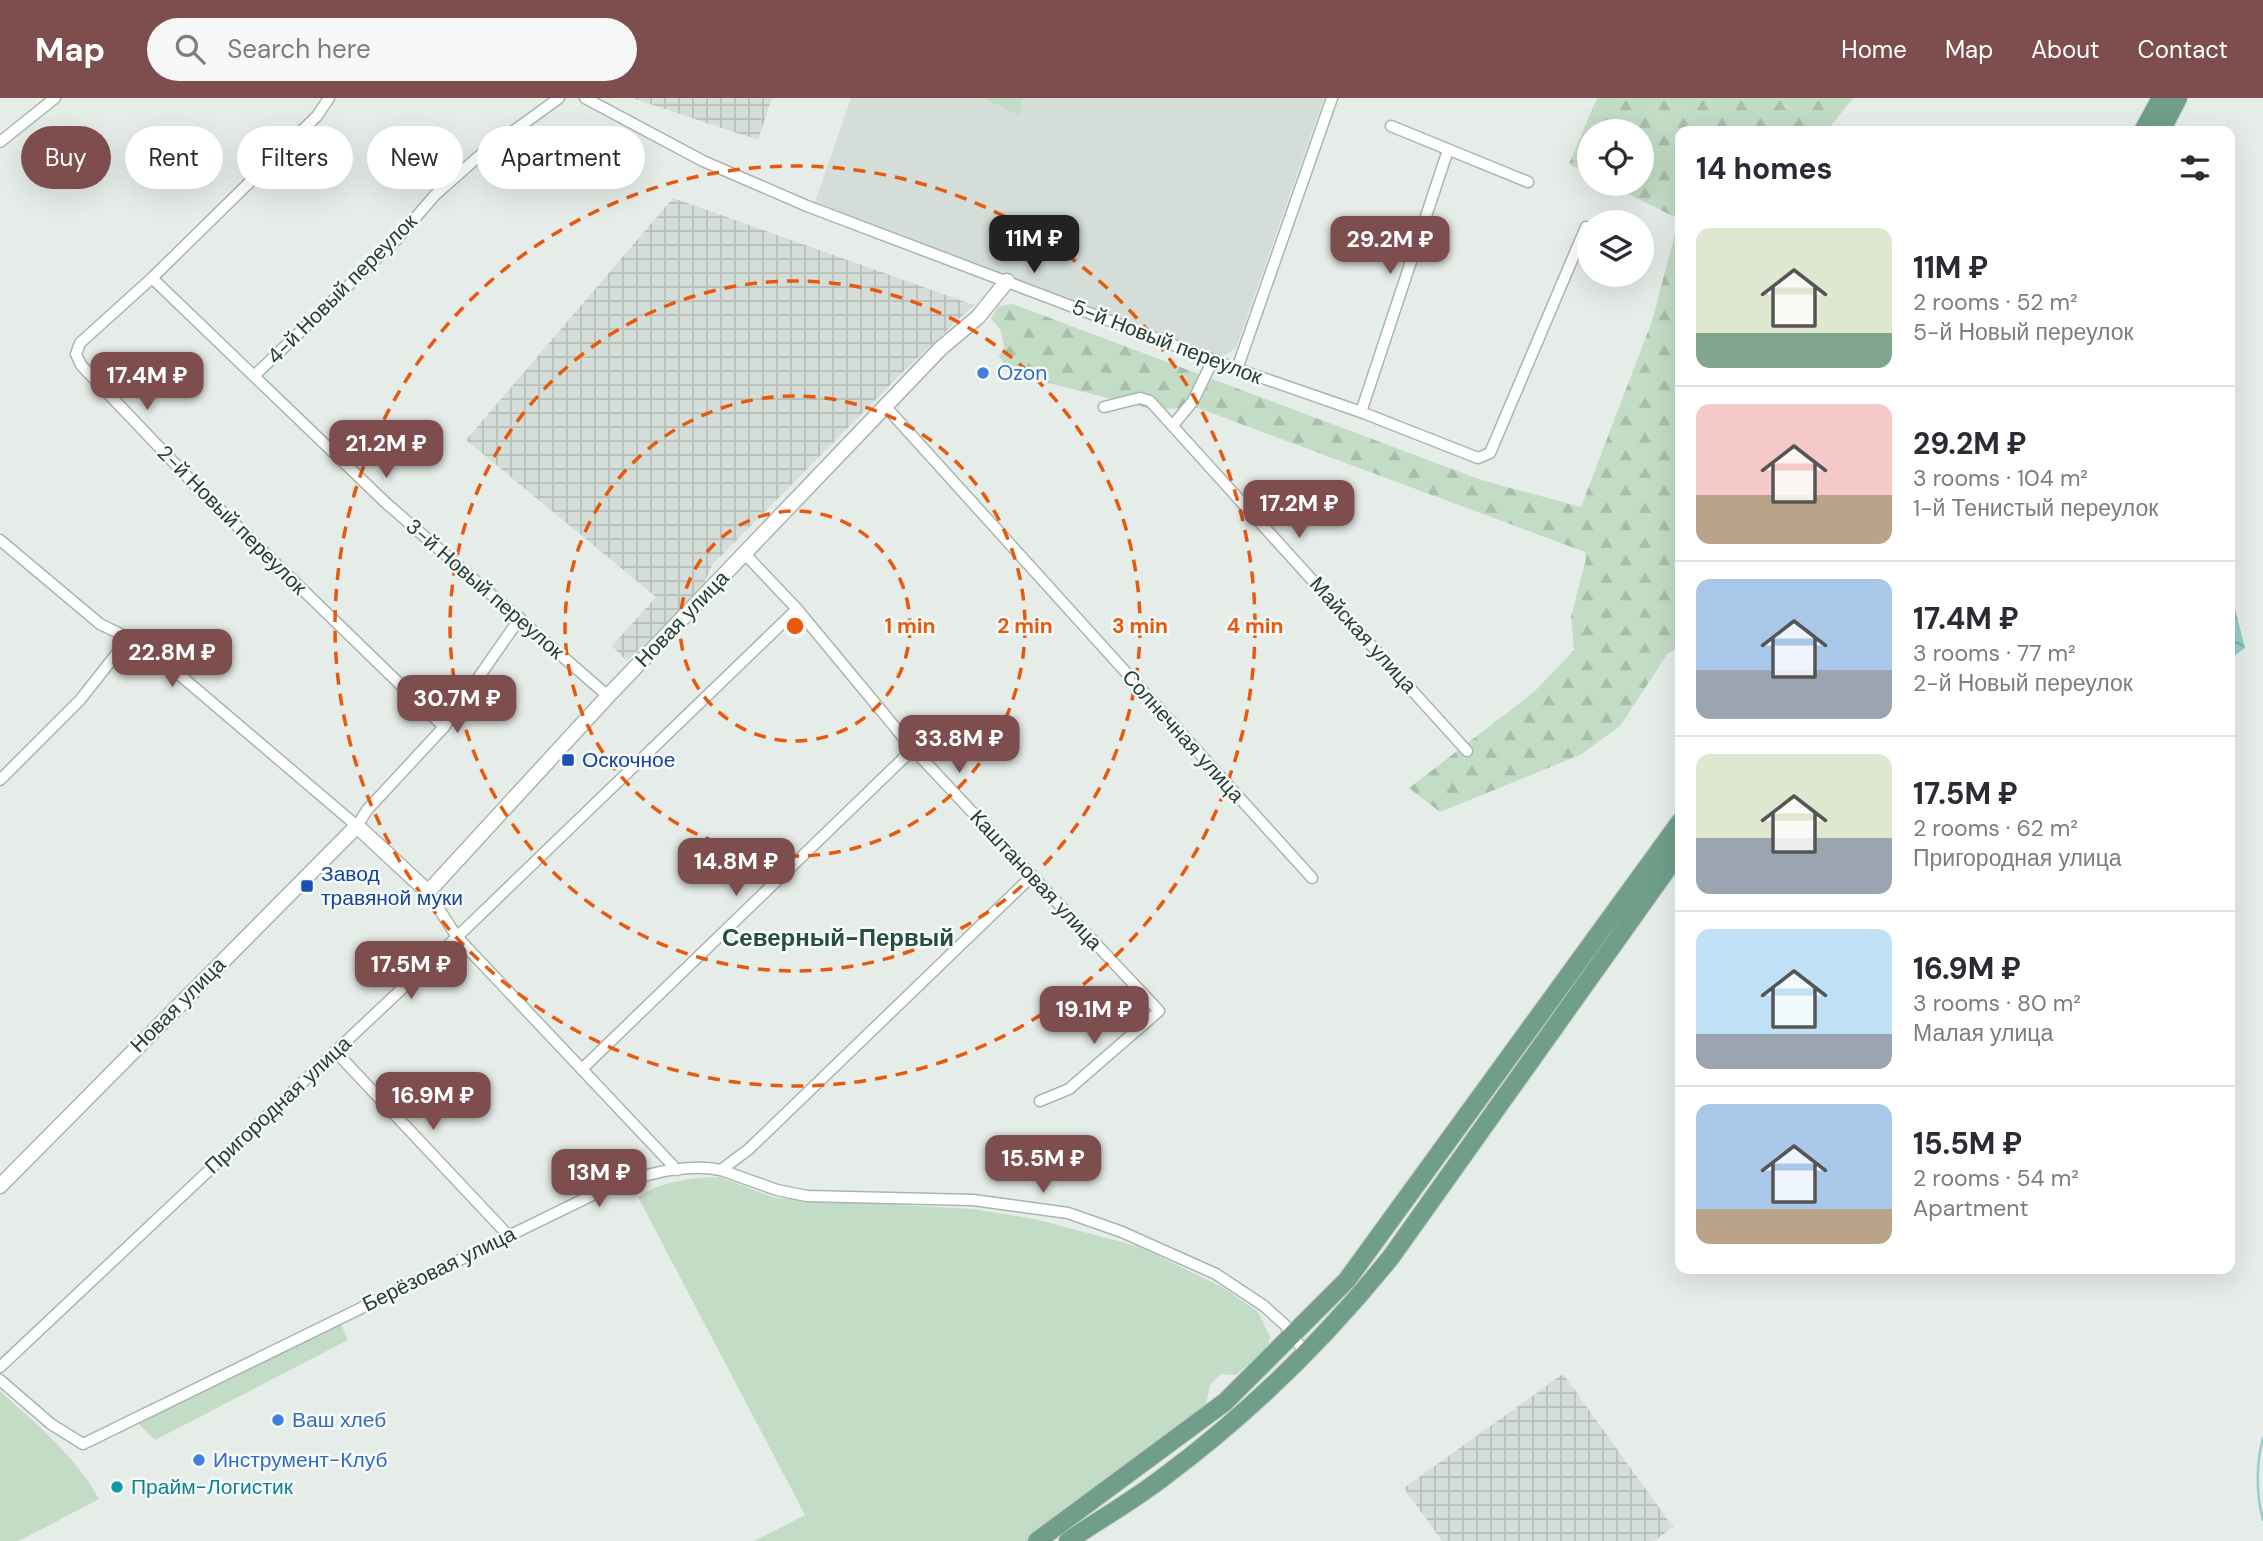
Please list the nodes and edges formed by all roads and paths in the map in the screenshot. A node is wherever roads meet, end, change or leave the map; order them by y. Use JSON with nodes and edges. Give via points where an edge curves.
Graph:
{"nodes":[{"id":1,"x":55,"y":98,"type":"edge"},
{"id":2,"x":329,"y":98,"type":"edge"},
{"id":3,"x":559,"y":98,"type":"edge"},
{"id":4,"x":585,"y":98,"type":"edge"},
{"id":5,"x":1332,"y":98,"type":"edge"},
{"id":6,"x":2161,"y":98,"type":"edge"},
{"id":7,"x":2178,"y":98,"type":"edge"},
{"id":8,"x":1391,"y":126,"type":"dead end"},
{"id":9,"x":2146,"y":126,"type":"edge"},
{"id":10,"x":2164,"y":126,"type":"edge"},
{"id":11,"x":0,"y":142,"type":"edge"},
{"id":12,"x":1448,"y":150,"type":"junction"},
{"id":13,"x":1528,"y":182,"type":"dead end"},
{"id":14,"x":1577,"y":248,"type":"edge"},
{"id":15,"x":152,"y":278,"type":"junction"},
{"id":16,"x":1007,"y":281,"type":"junction"},
{"id":17,"x":1213,"y":360,"type":"junction"},
{"id":18,"x":1237,"y":369,"type":"junction"},
{"id":19,"x":255,"y":375,"type":"junction"},
{"id":20,"x":886,"y":407,"type":"junction"},
{"id":21,"x":1104,"y":407,"type":"dead end"},
{"id":22,"x":1361,"y":412,"type":"junction"},
{"id":23,"x":1174,"y":424,"type":"junction"},
{"id":24,"x":0,"y":540,"type":"edge"},
{"id":25,"x":745,"y":554,"type":"junction"},
{"id":26,"x":797,"y":609,"type":"junction"},
{"id":27,"x":520,"y":618,"type":"junction"},
{"id":28,"x":129,"y":638,"type":"junction"},
{"id":29,"x":608,"y":695,"type":"junction"},
{"id":30,"x":444,"y":727,"type":"junction"},
{"id":31,"x":912,"y":749,"type":"junction"},
{"id":32,"x":1467,"y":751,"type":"dead end"},
{"id":33,"x":0,"y":780,"type":"edge"},
{"id":34,"x":357,"y":826,"type":"junction"},
{"id":35,"x":1675,"y":829,"type":"edge"},
{"id":36,"x":1675,"y":858,"type":"edge"},
{"id":37,"x":1032,"y":876,"type":"junction"},
{"id":38,"x":1312,"y":878,"type":"dead end"},
{"id":39,"x":428,"y":892,"type":"junction"},
{"id":40,"x":457,"y":937,"type":"junction"},
{"id":41,"x":335,"y":1051,"type":"junction"},
{"id":42,"x":582,"y":1069,"type":"junction"},
{"id":43,"x":1040,"y":1101,"type":"dead end"},
{"id":44,"x":677,"y":1170,"type":"junction"},
{"id":45,"x":721,"y":1170,"type":"junction"},
{"id":46,"x":0,"y":1186,"type":"edge"},
{"id":47,"x":508,"y":1235,"type":"junction"},
{"id":48,"x":1294,"y":1336,"type":"junction"},
{"id":49,"x":1305,"y":1353,"type":"junction"},
{"id":50,"x":0,"y":1367,"type":"edge"},
{"id":51,"x":0,"y":1380,"type":"edge"},
{"id":52,"x":1037,"y":1541,"type":"edge"},
{"id":53,"x":1068,"y":1541,"type":"edge"}],
"edges":[{"from":1,"to":11,"type":"street"},
{"from":2,"to":15,"type":"street","name":"2-й Новый переулок","via":[[317,116]]},
{"from":3,"to":19,"type":"street","name":"4-й Новый переулок","via":[[435,195],[396,240]]},
{"from":4,"to":16,"type":"street","name":"5-й Новый переулок","via":[[703,160],[796,201]]},
{"from":5,"to":18,"type":"street"},
{"from":6,"to":9,"type":"main road"},
{"from":7,"to":10,"type":"main road"},
{"from":8,"to":12,"type":"street"},
{"from":12,"to":13,"type":"street"},
{"from":12,"to":22,"type":"street"},
{"from":14,"to":22,"type":"street","name":"5-й Новый переулок","via":[[1485,458]]},
{"from":15,"to":19,"type":"street","name":"3-й Новый переулок","via":[[239,365]]},
{"from":15,"to":30,"type":"street","name":"2-й Новый переулок","via":[[80,343],[77,360],[199,489]]},
{"from":16,"to":17,"type":"street","name":"5-й Новый переулок"},
{"from":16,"to":20,"type":"street","name":"Новая улица","via":[[978,317]]},
{"from":17,"to":18,"type":"street","name":"5-й Новый переулок"},
{"from":17,"to":23,"type":"street","via":[[1193,401]]},
{"from":18,"to":22,"type":"street","name":"5-й Новый переулок"},
{"from":19,"to":27,"type":"street","name":"3-й Новый переулок","via":[[386,503]]},
{"from":20,"to":25,"type":"street","name":"Новая улица"},
{"from":20,"to":38,"type":"street","name":"Солнечная улица"},
{"from":21,"to":23,"type":"street","name":"Майская улица","via":[[1140,398],[1150,401]]},
{"from":23,"to":32,"type":"street","name":"Майская улица"},
{"from":24,"to":28,"type":"street","via":[[100,624]]},
{"from":25,"to":26,"type":"street","name":"Каштановая улица"},
{"from":25,"to":29,"type":"street","name":"Новая улица"},
{"from":26,"to":31,"type":"street","name":"Каштановая улица"},
{"from":26,"to":40,"type":"street","name":"Пригородная улица"},
{"from":27,"to":29,"type":"street","name":"3-й Новый переулок"},
{"from":27,"to":30,"type":"street","name":"Новая улица"},
{"from":28,"to":33,"type":"street","via":[[89,691]]},
{"from":28,"to":34,"type":"street","via":[[182,677]]},
{"from":29,"to":39,"type":"street","name":"Новая улица"},
{"from":30,"to":34,"type":"street","name":"Новая улица"},
{"from":31,"to":37,"type":"street","name":"Каштановая улица"},
{"from":31,"to":42,"type":"street"},
{"from":34,"to":39,"type":"street"},
{"from":34,"to":46,"type":"street","name":"Новая улица"},
{"from":35,"to":48,"type":"main road","via":[[1373,1247]]},
{"from":36,"to":49,"type":"main road","via":[[1391,1257]]},
{"from":37,"to":43,"type":"street","name":"Каштановая улица","via":[[1159,1011],[1069,1089]]},
{"from":37,"to":45,"type":"street","via":[[749,1149]]},
{"from":39,"to":40,"type":"street"},
{"from":40,"to":41,"type":"street","name":"Пригородная улица"},
{"from":40,"to":42,"type":"street"},
{"from":41,"to":47,"type":"street"},
{"from":41,"to":50,"type":"street","name":"Пригородная улица"},
{"from":42,"to":44,"type":"street"},
{"from":44,"to":45,"type":"street","name":"Берёзовая улица","via":[[702,1166]]},
{"from":44,"to":47,"type":"street","name":"Берёзовая улица","via":[[615,1184]]},
{"from":45,"to":48,"type":"street","name":"Берёзовая улица","via":[[807,1196],[973,1200],[1068,1213],[1216,1274],[1255,1299]]},
{"from":47,"to":51,"type":"street","name":"Берёзовая улица","via":[[83,1444],[51,1424]]},
{"from":48,"to":49,"type":"street","name":"Берёзовая улица"},
{"from":48,"to":52,"type":"main road","via":[[1225,1402]]},
{"from":49,"to":53,"type":"main road","via":[[1162,1478]]}]}
